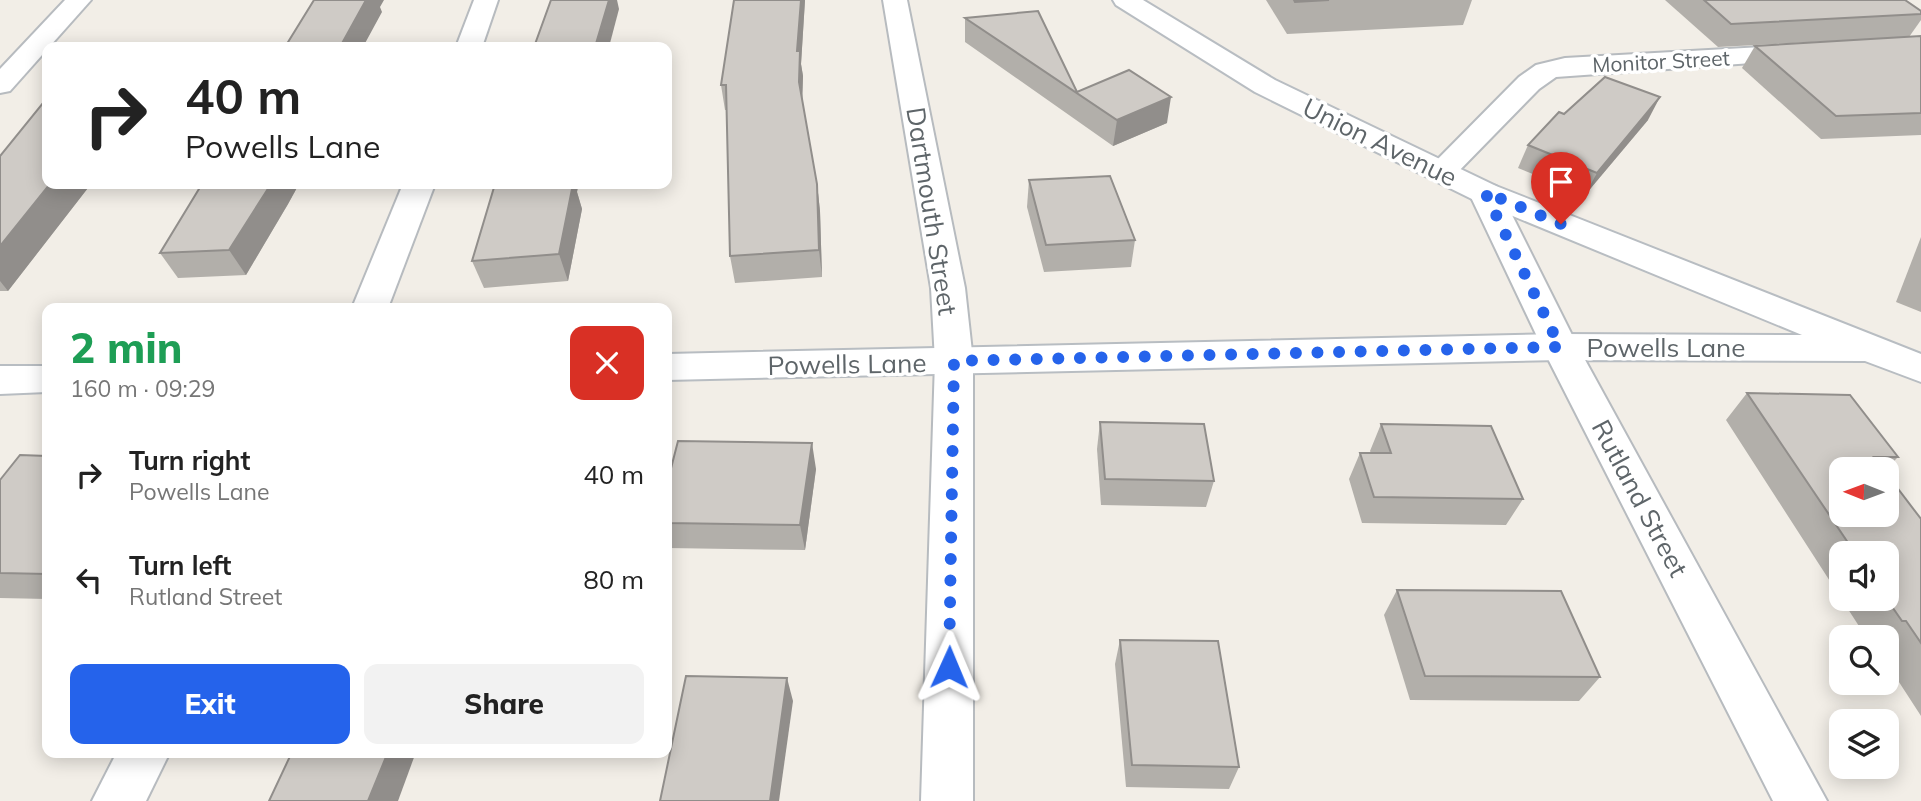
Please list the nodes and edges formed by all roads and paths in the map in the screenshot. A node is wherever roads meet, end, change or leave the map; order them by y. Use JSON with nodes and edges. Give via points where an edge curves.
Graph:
{"nodes":[{"id":1,"x":79,"y":0,"type":"edge"},
{"id":2,"x":486,"y":0,"type":"edge"},
{"id":3,"x":895,"y":0,"type":"edge"},
{"id":4,"x":1125,"y":0,"type":"edge"},
{"id":5,"x":471,"y":42,"type":"edge"},
{"id":6,"x":1824,"y":52,"type":"edge"},
{"id":7,"x":0,"y":85,"type":"edge"},
{"id":8,"x":1441,"y":172,"type":"junction"},
{"id":9,"x":417,"y":189,"type":"edge"},
{"id":10,"x":1485,"y":192,"type":"junction"},
{"id":11,"x":372,"y":303,"type":"edge"},
{"id":12,"x":1560,"y":347,"type":"junction"},
{"id":13,"x":1867,"y":348,"type":"junction"},
{"id":14,"x":954,"y":361,"type":"junction"},
{"id":15,"x":672,"y":367,"type":"edge"},
{"id":16,"x":1921,"y":369,"type":"edge"},
{"id":17,"x":42,"y":379,"type":"edge"},
{"id":18,"x":0,"y":380,"type":"edge"},
{"id":19,"x":142,"y":758,"type":"edge"},
{"id":20,"x":118,"y":801,"type":"edge"},
{"id":21,"x":947,"y":801,"type":"edge"},
{"id":22,"x":1801,"y":801,"type":"edge"}],
"edges":[{"from":1,"to":7,"type":"street"},
{"from":2,"to":5,"type":"street"},
{"from":3,"to":14,"type":"street","name":"Dartmouth Street","via":[[948,288]]},
{"from":4,"to":8,"type":"street","name":"Union Avenue","via":[[1265,86]]},
{"from":6,"to":8,"type":"street","name":"Monitor Street","via":[[1565,66],[1546,71]]},
{"from":8,"to":10,"type":"street","name":"Union Avenue"},
{"from":9,"to":11,"type":"street"},
{"from":10,"to":12,"type":"street","name":"Rutland Street"},
{"from":10,"to":13,"type":"street","name":"Union Avenue"},
{"from":12,"to":13,"type":"street","name":"Powells Lane"},
{"from":12,"to":14,"type":"street","name":"Powells Lane"},
{"from":12,"to":22,"type":"street","name":"Rutland Street"},
{"from":13,"to":16,"type":"street","name":"Union Avenue"},
{"from":14,"to":15,"type":"street","name":"Powells Lane"},
{"from":14,"to":21,"type":"street","name":"Dartmouth Street"},
{"from":17,"to":18,"type":"street"},
{"from":19,"to":20,"type":"street"}]}
